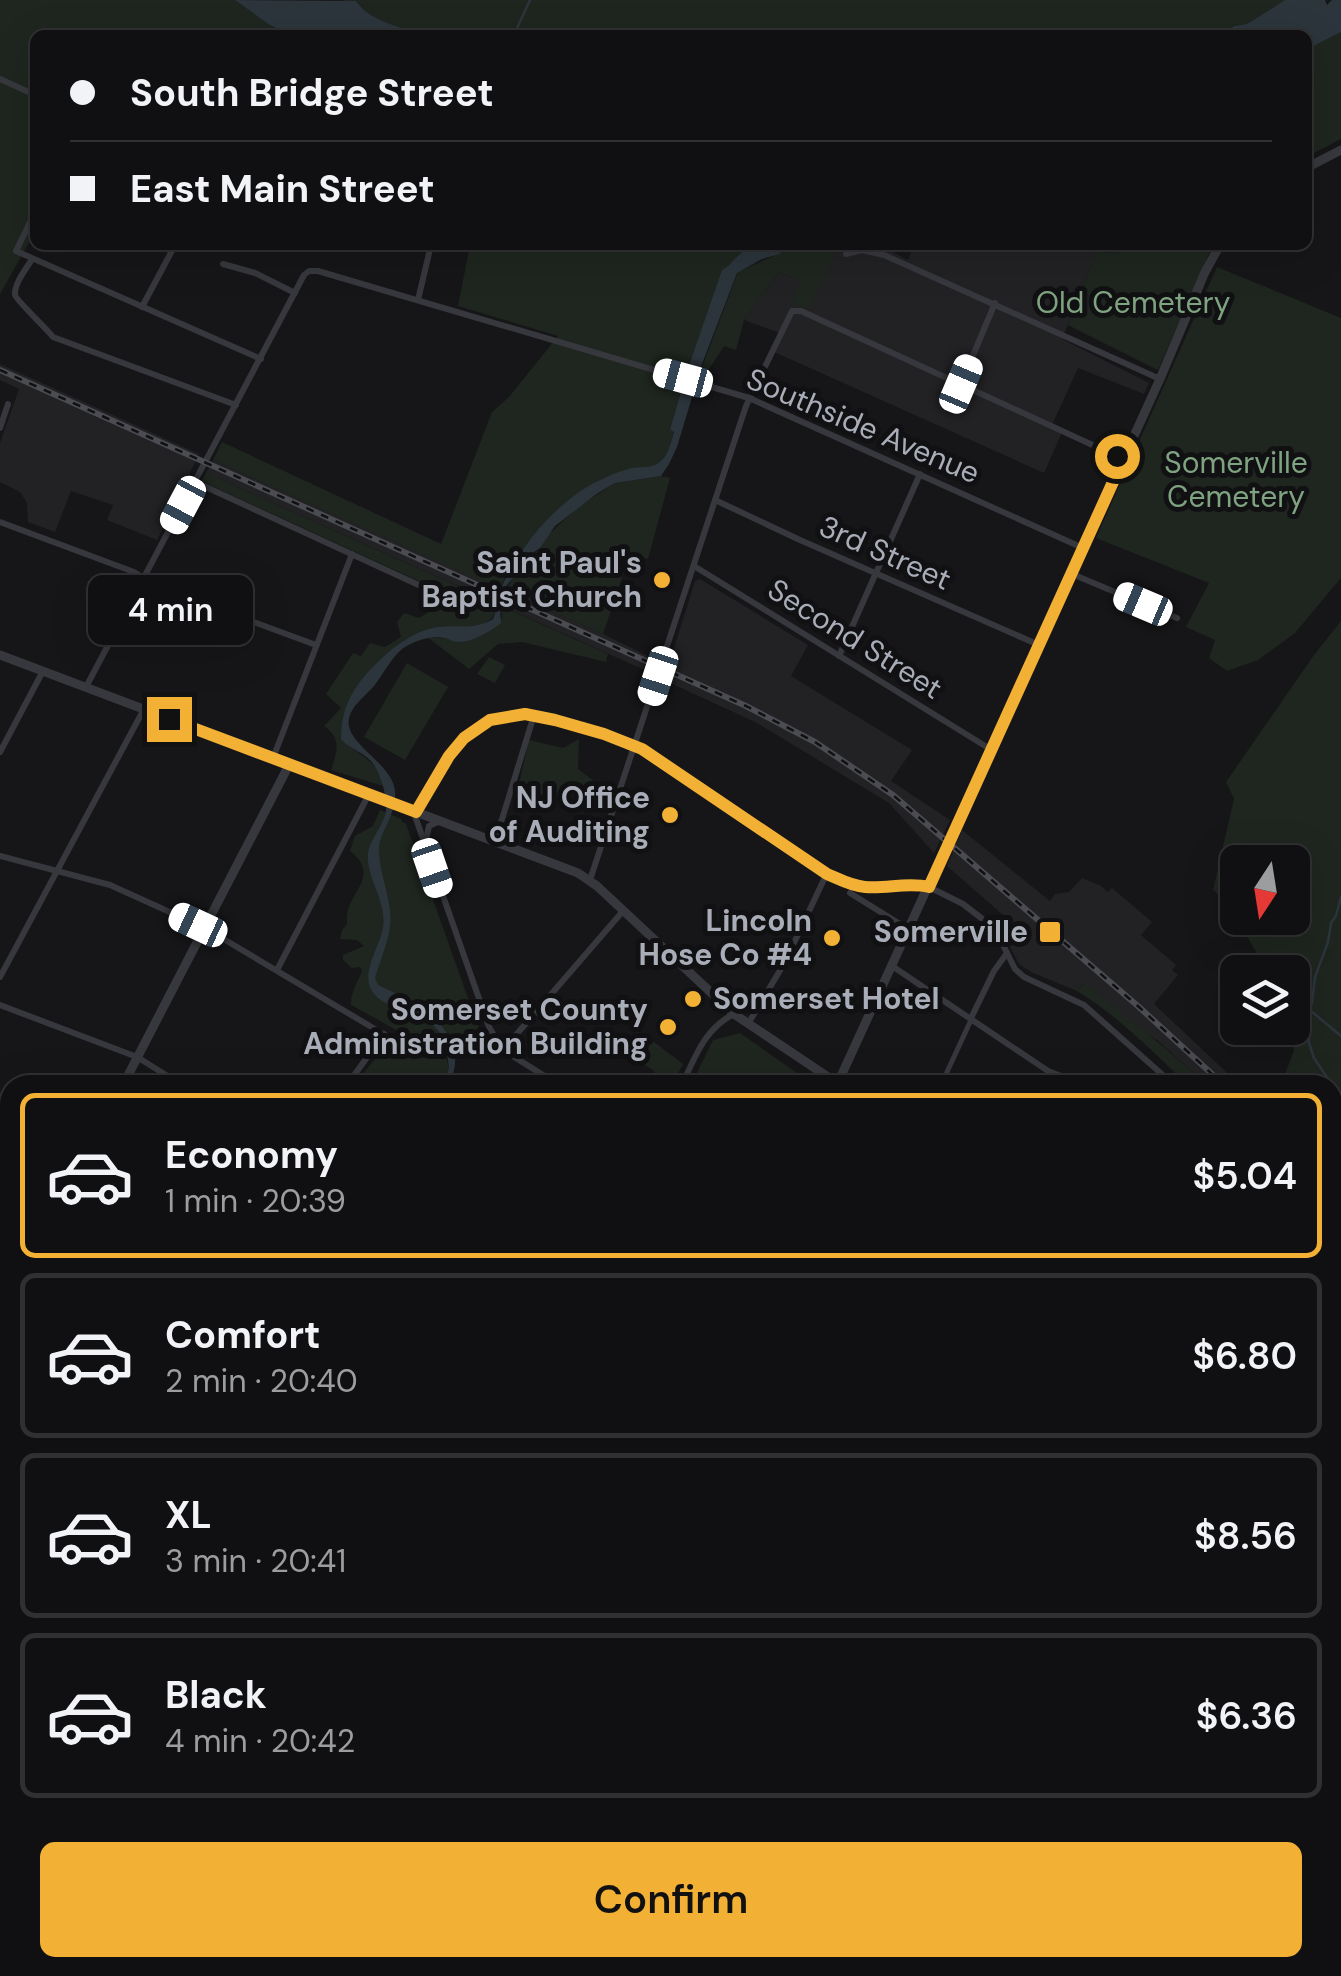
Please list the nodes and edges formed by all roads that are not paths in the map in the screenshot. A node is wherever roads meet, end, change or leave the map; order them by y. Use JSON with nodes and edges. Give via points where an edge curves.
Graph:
{"nodes":[{"id":1,"x":0,"y":79,"type":"edge"},
{"id":2,"x":30,"y":92,"type":"edge"},
{"id":3,"x":1341,"y":150,"type":"edge"},
{"id":4,"x":1312,"y":165,"type":"edge"},
{"id":5,"x":30,"y":222,"type":"edge"},
{"id":6,"x":173,"y":250,"type":"edge"},
{"id":7,"x":430,"y":250,"type":"edge"},
{"id":8,"x":1217,"y":250,"type":"edge"},
{"id":9,"x":846,"y":254,"type":"dead end"},
{"id":10,"x":32,"y":259,"type":"junction"},
{"id":11,"x":224,"y":264,"type":"dead end"},
{"id":12,"x":295,"y":293,"type":"junction"},
{"id":13,"x":418,"y":300,"type":"junction"},
{"id":14,"x":995,"y":304,"type":"junction"},
{"id":15,"x":142,"y":307,"type":"junction"},
{"id":16,"x":261,"y":359,"type":"junction"},
{"id":17,"x":1160,"y":379,"type":"junction"},
{"id":18,"x":961,"y":384,"type":"junction"},
{"id":19,"x":749,"y":398,"type":"junction"},
{"id":20,"x":8,"y":404,"type":"dead end"},
{"id":21,"x":236,"y":405,"type":"junction"},
{"id":22,"x":0,"y":428,"type":"edge"},
{"id":23,"x":1123,"y":460,"type":"junction"},
{"id":24,"x":920,"y":474,"type":"junction"},
{"id":25,"x":195,"y":482,"type":"junction"},
{"id":26,"x":715,"y":500,"type":"junction"},
{"id":27,"x":0,"y":522,"type":"edge"},
{"id":28,"x":1083,"y":548,"type":"junction"},
{"id":29,"x":352,"y":554,"type":"junction"},
{"id":30,"x":694,"y":566,"type":"junction"},
{"id":31,"x":876,"y":574,"type":"junction"},
{"id":32,"x":1072,"y":574,"type":"junction"},
{"id":33,"x":143,"y":578,"type":"junction"},
{"id":34,"x":436,"y":592,"type":"dead end"},
{"id":35,"x":1177,"y":618,"type":"dead end"},
{"id":36,"x":316,"y":645,"type":"junction"},
{"id":37,"x":1039,"y":645,"type":"junction"},
{"id":38,"x":0,"y":655,"type":"edge"},
{"id":39,"x":839,"y":656,"type":"junction"},
{"id":40,"x":43,"y":671,"type":"junction"},
{"id":41,"x":86,"y":687,"type":"junction"},
{"id":42,"x":144,"y":710,"type":"junction"},
{"id":43,"x":534,"y":715,"type":"junction"},
{"id":44,"x":635,"y":746,"type":"junction"},
{"id":45,"x":992,"y":750,"type":"junction"},
{"id":46,"x":0,"y":752,"type":"edge"},
{"id":47,"x":273,"y":758,"type":"junction"},
{"id":48,"x":290,"y":764,"type":"junction"},
{"id":49,"x":369,"y":794,"type":"junction"},
{"id":50,"x":416,"y":812,"type":"junction"},
{"id":51,"x":440,"y":821,"type":"junction"},
{"id":52,"x":495,"y":842,"type":"junction"},
{"id":53,"x":425,"y":846,"type":"junction"},
{"id":54,"x":0,"y":856,"type":"edge"},
{"id":55,"x":58,"y":870,"type":"junction"},
{"id":56,"x":827,"y":874,"type":"junction"},
{"id":57,"x":590,"y":880,"type":"junction"},
{"id":58,"x":929,"y":887,"type":"junction"},
{"id":59,"x":850,"y":893,"type":"dead end"},
{"id":60,"x":623,"y":911,"type":"junction"},
{"id":61,"x":205,"y":928,"type":"junction"},
{"id":62,"x":909,"y":930,"type":"junction"},
{"id":63,"x":1007,"y":953,"type":"junction"},
{"id":64,"x":892,"y":966,"type":"junction"},
{"id":65,"x":277,"y":971,"type":"junction"},
{"id":66,"x":0,"y":977,"type":"edge"},
{"id":67,"x":0,"y":1005,"type":"edge"},
{"id":68,"x":734,"y":1014,"type":"junction"},
{"id":69,"x":972,"y":1018,"type":"junction"},
{"id":70,"x":748,"y":1025,"type":"junction"},
{"id":71,"x":384,"y":1034,"type":"junction"},
{"id":72,"x":503,"y":1050,"type":"junction"},
{"id":73,"x":137,"y":1057,"type":"junction"},
{"id":74,"x":128,"y":1075,"type":"edge"},
{"id":75,"x":166,"y":1075,"type":"edge"},
{"id":76,"x":354,"y":1075,"type":"edge"},
{"id":77,"x":543,"y":1075,"type":"edge"},
{"id":78,"x":687,"y":1075,"type":"edge"},
{"id":79,"x":823,"y":1075,"type":"edge"},
{"id":80,"x":843,"y":1075,"type":"edge"},
{"id":81,"x":946,"y":1075,"type":"edge"},
{"id":82,"x":1058,"y":1075,"type":"edge"},
{"id":83,"x":1163,"y":1075,"type":"edge"}],
"edges":[{"from":1,"to":2,"type":"street"},
{"from":3,"to":4,"type":"street"},
{"from":5,"to":10,"type":"street","via":[[16,251]]},
{"from":6,"to":15,"type":"street"},
{"from":7,"to":13,"type":"street"},
{"from":8,"to":17,"type":"street"},
{"from":9,"to":14,"type":"street","via":[[884,254]]},
{"from":10,"to":15,"type":"street"},
{"from":10,"to":21,"type":"street","via":[[15,296],[53,337]]},
{"from":11,"to":12,"type":"street"},
{"from":12,"to":13,"type":"street","name":"Southside Avenue","via":[[309,271]]},
{"from":12,"to":16,"type":"street"},
{"from":13,"to":19,"type":"street","name":"Southside Avenue"},
{"from":14,"to":17,"type":"street"},
{"from":14,"to":18,"type":"street"},
{"from":15,"to":16,"type":"street"},
{"from":16,"to":21,"type":"street"},
{"from":17,"to":23,"type":"street"},
{"from":18,"to":19,"type":"street","via":[[795,310]]},
{"from":18,"to":23,"type":"street"},
{"from":19,"to":24,"type":"street","name":"Southside Avenue"},
{"from":19,"to":26,"type":"street"},
{"from":20,"to":22,"type":"street"},
{"from":21,"to":25,"type":"street"},
{"from":23,"to":28,"type":"street"},
{"from":24,"to":28,"type":"street","name":"Southside Avenue"},
{"from":24,"to":31,"type":"street"},
{"from":25,"to":29,"type":"street"},
{"from":25,"to":33,"type":"street"},
{"from":26,"to":30,"type":"street"},
{"from":26,"to":31,"type":"street","name":"3rd Street"},
{"from":27,"to":33,"type":"street"},
{"from":28,"to":32,"type":"street"},
{"from":29,"to":34,"type":"street"},
{"from":29,"to":36,"type":"street"},
{"from":30,"to":39,"type":"street","name":"Second Street"},
{"from":30,"to":44,"type":"street"},
{"from":31,"to":37,"type":"street","name":"3rd Street"},
{"from":31,"to":39,"type":"street"},
{"from":32,"to":35,"type":"street"},
{"from":32,"to":37,"type":"street"},
{"from":33,"to":36,"type":"street"},
{"from":33,"to":41,"type":"street"},
{"from":36,"to":47,"type":"street"},
{"from":37,"to":45,"type":"street"},
{"from":38,"to":40,"type":"street"},
{"from":39,"to":45,"type":"street","name":"Second Street"},
{"from":40,"to":41,"type":"street"},
{"from":40,"to":46,"type":"street"},
{"from":41,"to":42,"type":"street"},
{"from":42,"to":47,"type":"street"},
{"from":42,"to":55,"type":"street"},
{"from":43,"to":44,"type":"street"},
{"from":43,"to":50,"type":"street","via":[[490,720],[464,738]]},
{"from":43,"to":52,"type":"street"},
{"from":44,"to":56,"type":"street"},
{"from":44,"to":57,"type":"street"},
{"from":45,"to":58,"type":"street"},
{"from":47,"to":48,"type":"street"},
{"from":48,"to":49,"type":"street"},
{"from":48,"to":61,"type":"street"},
{"from":49,"to":50,"type":"street"},
{"from":49,"to":65,"type":"street"},
{"from":50,"to":51,"type":"street"},
{"from":50,"to":53,"type":"street"},
{"from":51,"to":52,"type":"street"},
{"from":51,"to":53,"type":"street","via":[[429,826]]},
{"from":52,"to":57,"type":"street"},
{"from":53,"to":72,"type":"street","via":[[488,1027]]},
{"from":54,"to":55,"type":"street"},
{"from":55,"to":61,"type":"street","via":[[110,885]]},
{"from":55,"to":66,"type":"street"},
{"from":56,"to":58,"type":"street","via":[[859,887]]},
{"from":56,"to":70,"type":"street"},
{"from":57,"to":60,"type":"street"},
{"from":58,"to":62,"type":"street"},
{"from":58,"to":63,"type":"street","via":[[978,913]]},
{"from":59,"to":62,"type":"street"},
{"from":60,"to":68,"type":"street"},
{"from":60,"to":72,"type":"street"},
{"from":61,"to":65,"type":"street"},
{"from":61,"to":73,"type":"street"},
{"from":62,"to":64,"type":"street"},
{"from":63,"to":69,"type":"street"},
{"from":63,"to":83,"type":"street","via":[[1024,977],[1084,1005]]},
{"from":64,"to":69,"type":"street"},
{"from":64,"to":80,"type":"street"},
{"from":65,"to":71,"type":"street"},
{"from":67,"to":73,"type":"street"},
{"from":68,"to":70,"type":"street"},
{"from":68,"to":78,"type":"street","via":[[710,1030]]},
{"from":69,"to":81,"type":"street"},
{"from":69,"to":82,"type":"street"},
{"from":70,"to":79,"type":"street"},
{"from":71,"to":72,"type":"street","via":[[433,1051]]},
{"from":71,"to":76,"type":"street"},
{"from":72,"to":77,"type":"street"},
{"from":73,"to":74,"type":"street"},
{"from":73,"to":75,"type":"street"}]}
